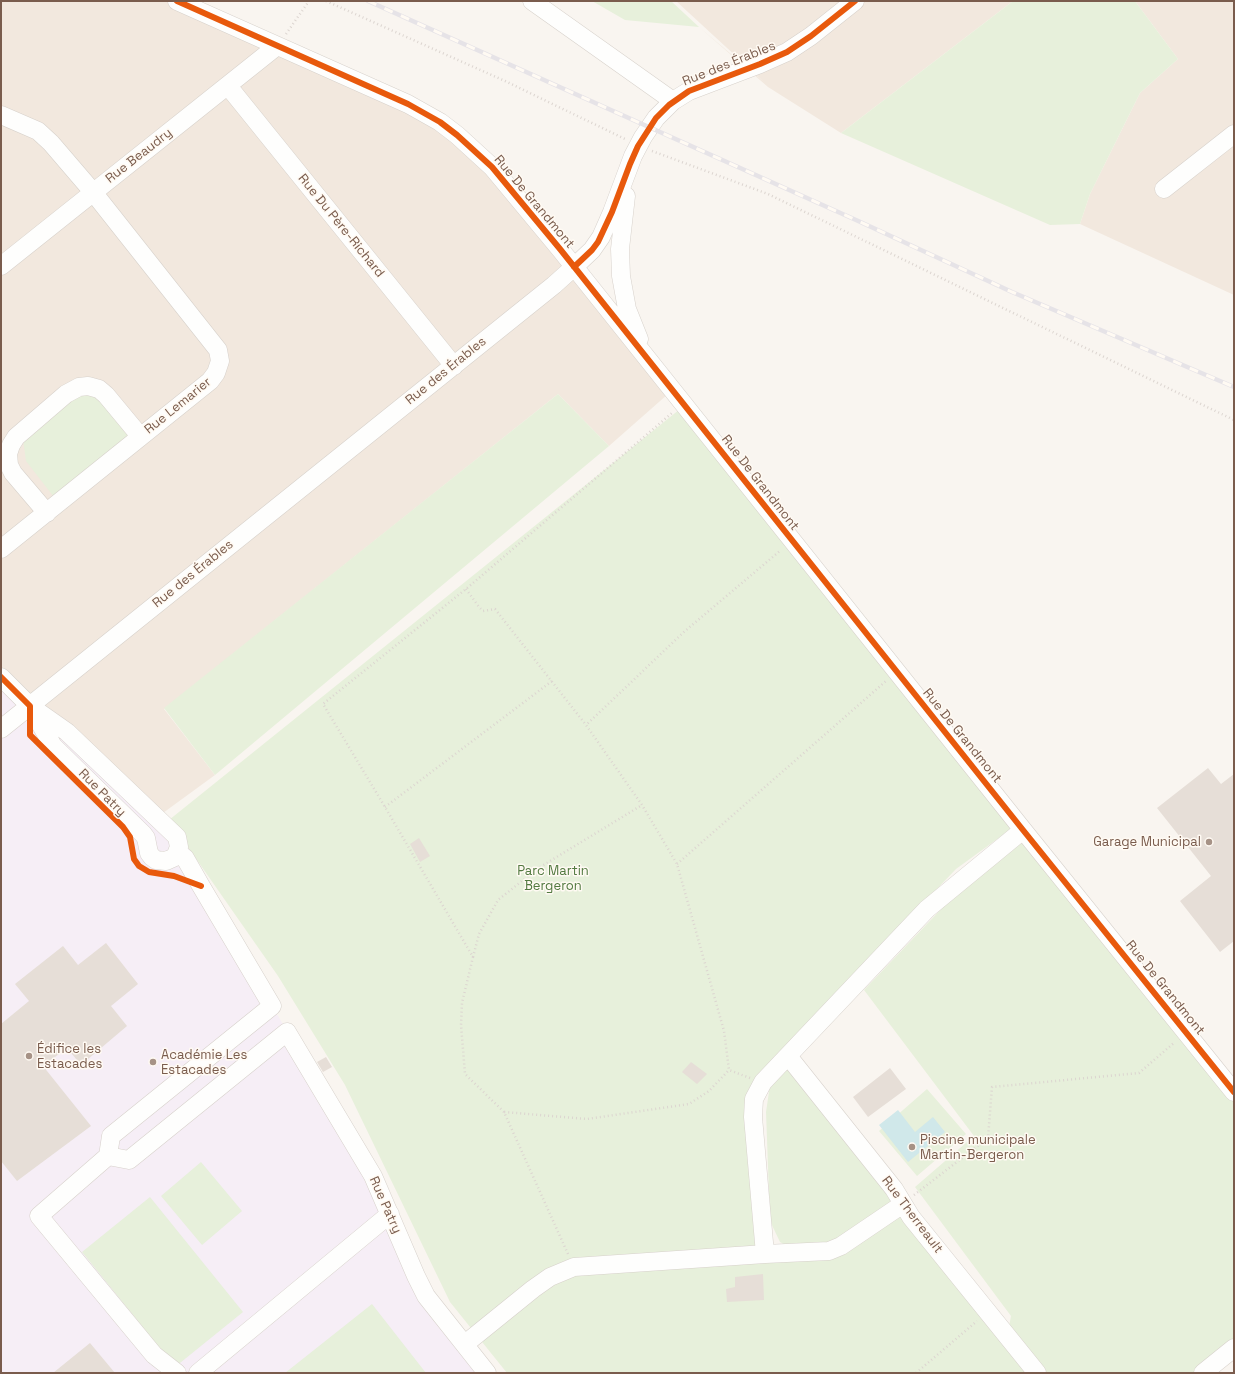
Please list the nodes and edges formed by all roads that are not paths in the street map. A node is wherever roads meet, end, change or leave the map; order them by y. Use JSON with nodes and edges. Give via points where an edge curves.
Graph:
{"nodes":[{"id":1,"x":177,"y":1,"type":"edge"},
{"id":2,"x":532,"y":1,"type":"edge"},
{"id":3,"x":855,"y":1,"type":"edge"},
{"id":4,"x":277,"y":46,"type":"junction"},
{"id":5,"x":228,"y":86,"type":"junction"},
{"id":6,"x":673,"y":101,"type":"junction"},
{"id":7,"x":1,"y":115,"type":"edge"},
{"id":8,"x":1234,"y":134,"type":"edge"},
{"id":9,"x":630,"y":164,"type":"junction"},
{"id":10,"x":1164,"y":189,"type":"dead end"},
{"id":11,"x":93,"y":192,"type":"junction"},
{"id":12,"x":1,"y":266,"type":"edge"},
{"id":13,"x":574,"y":267,"type":"junction"},
{"id":14,"x":649,"y":360,"type":"junction"},
{"id":15,"x":454,"y":366,"type":"junction"},
{"id":16,"x":140,"y":436,"type":"junction"},
{"id":17,"x":46,"y":513,"type":"junction"},
{"id":18,"x":1,"y":549,"type":"edge"},
{"id":19,"x":1,"y":677,"type":"edge"},
{"id":20,"x":30,"y":706,"type":"junction"},
{"id":21,"x":1,"y":729,"type":"edge"},
{"id":22,"x":1022,"y":830,"type":"junction"},
{"id":23,"x":178,"y":852,"type":"junction"},
{"id":24,"x":788,"y":1056,"type":"junction"},
{"id":25,"x":1234,"y":1092,"type":"edge"},
{"id":26,"x":108,"y":1156,"type":"junction"},
{"id":27,"x":903,"y":1204,"type":"junction"},
{"id":28,"x":390,"y":1214,"type":"junction"},
{"id":29,"x":765,"y":1254,"type":"junction"},
{"id":30,"x":465,"y":1344,"type":"junction"},
{"id":31,"x":1234,"y":1348,"type":"edge"},
{"id":32,"x":177,"y":1373,"type":"edge"},
{"id":33,"x":198,"y":1373,"type":"edge"},
{"id":34,"x":487,"y":1373,"type":"edge"},
{"id":35,"x":1037,"y":1373,"type":"edge"},
{"id":36,"x":1203,"y":1373,"type":"edge"}],
"edges":[{"from":1,"to":4,"type":"street","name":"Rue De Grandmont"},
{"from":2,"to":6,"type":"street"},
{"from":3,"to":6,"type":"street","name":"Rue des Érables","via":[[787,52],[689,91]]},
{"from":4,"to":5,"type":"street","name":"Rue Beaudry"},
{"from":4,"to":13,"type":"street","name":"Rue De Grandmont","via":[[396,98],[425,113],[457,135],[492,167]]},
{"from":5,"to":11,"type":"street","name":"Rue Beaudry"},
{"from":5,"to":15,"type":"street","name":"Rue Du Père-Richard"},
{"from":6,"to":9,"type":"street","name":"Rue des Érables","via":[[656,118]]},
{"from":7,"to":11,"type":"street","via":[[44,136]]},
{"from":8,"to":10,"type":"street"},
{"from":9,"to":13,"type":"street","name":"Rue des Érables","via":[[601,237],[592,250]]},
{"from":9,"to":14,"type":"street","via":[[620,249],[621,276],[631,320]]},
{"from":11,"to":12,"type":"street","name":"Rue Beaudry"},
{"from":11,"to":16,"type":"street","name":"Rue Lemarier","via":[[220,355],[219,367],[213,378]]},
{"from":13,"to":14,"type":"street","name":"Rue De Grandmont"},
{"from":13,"to":15,"type":"street","name":"Rue des Érables"},
{"from":14,"to":22,"type":"street","name":"Rue De Grandmont"},
{"from":15,"to":20,"type":"street","name":"Rue des Érables"},
{"from":16,"to":17,"type":"street","name":"Rue Lemarier"},
{"from":16,"to":17,"type":"street","via":[[98,389],[83,386],[66,394],[16,437],[8,454],[13,473]]},
{"from":17,"to":18,"type":"street","name":"Rue Lemarier"},
{"from":19,"to":20,"type":"street","name":"Rue Patry"},
{"from":20,"to":21,"type":"street","name":"Rue des Érables"},
{"from":20,"to":23,"type":"street","name":"Rue Patry","via":[[67,732],[177,837]]},
{"from":20,"to":23,"type":"street","name":"Rue Patry","via":[[53,746],[143,834],[152,857],[166,862]]},
{"from":22,"to":24,"type":"street","via":[[927,909]]},
{"from":22,"to":25,"type":"street","name":"Rue De Grandmont"},
{"from":23,"to":26,"type":"street","name":"Rue Patry","via":[[185,858],[272,1006],[111,1136]]},
{"from":24,"to":27,"type":"street","name":"Rue Therreault","via":[[894,1189]]},
{"from":24,"to":29,"type":"street","via":[[763,1082],[754,1099],[753,1116]]},
{"from":26,"to":28,"type":"street","name":"Rue Patry","via":[[129,1160],[288,1032],[373,1176]]},
{"from":26,"to":32,"type":"street","via":[[39,1216],[154,1355]]},
{"from":27,"to":29,"type":"street","via":[[841,1246],[829,1251]]},
{"from":27,"to":35,"type":"street","name":"Rue Therreault"},
{"from":28,"to":30,"type":"street","name":"Rue Patry","via":[[420,1286]]},
{"from":28,"to":33,"type":"street"},
{"from":29,"to":30,"type":"street","via":[[574,1267],[550,1277],[532,1289]]},
{"from":30,"to":34,"type":"street","name":"Rue Patry"},
{"from":31,"to":36,"type":"street"}]}
